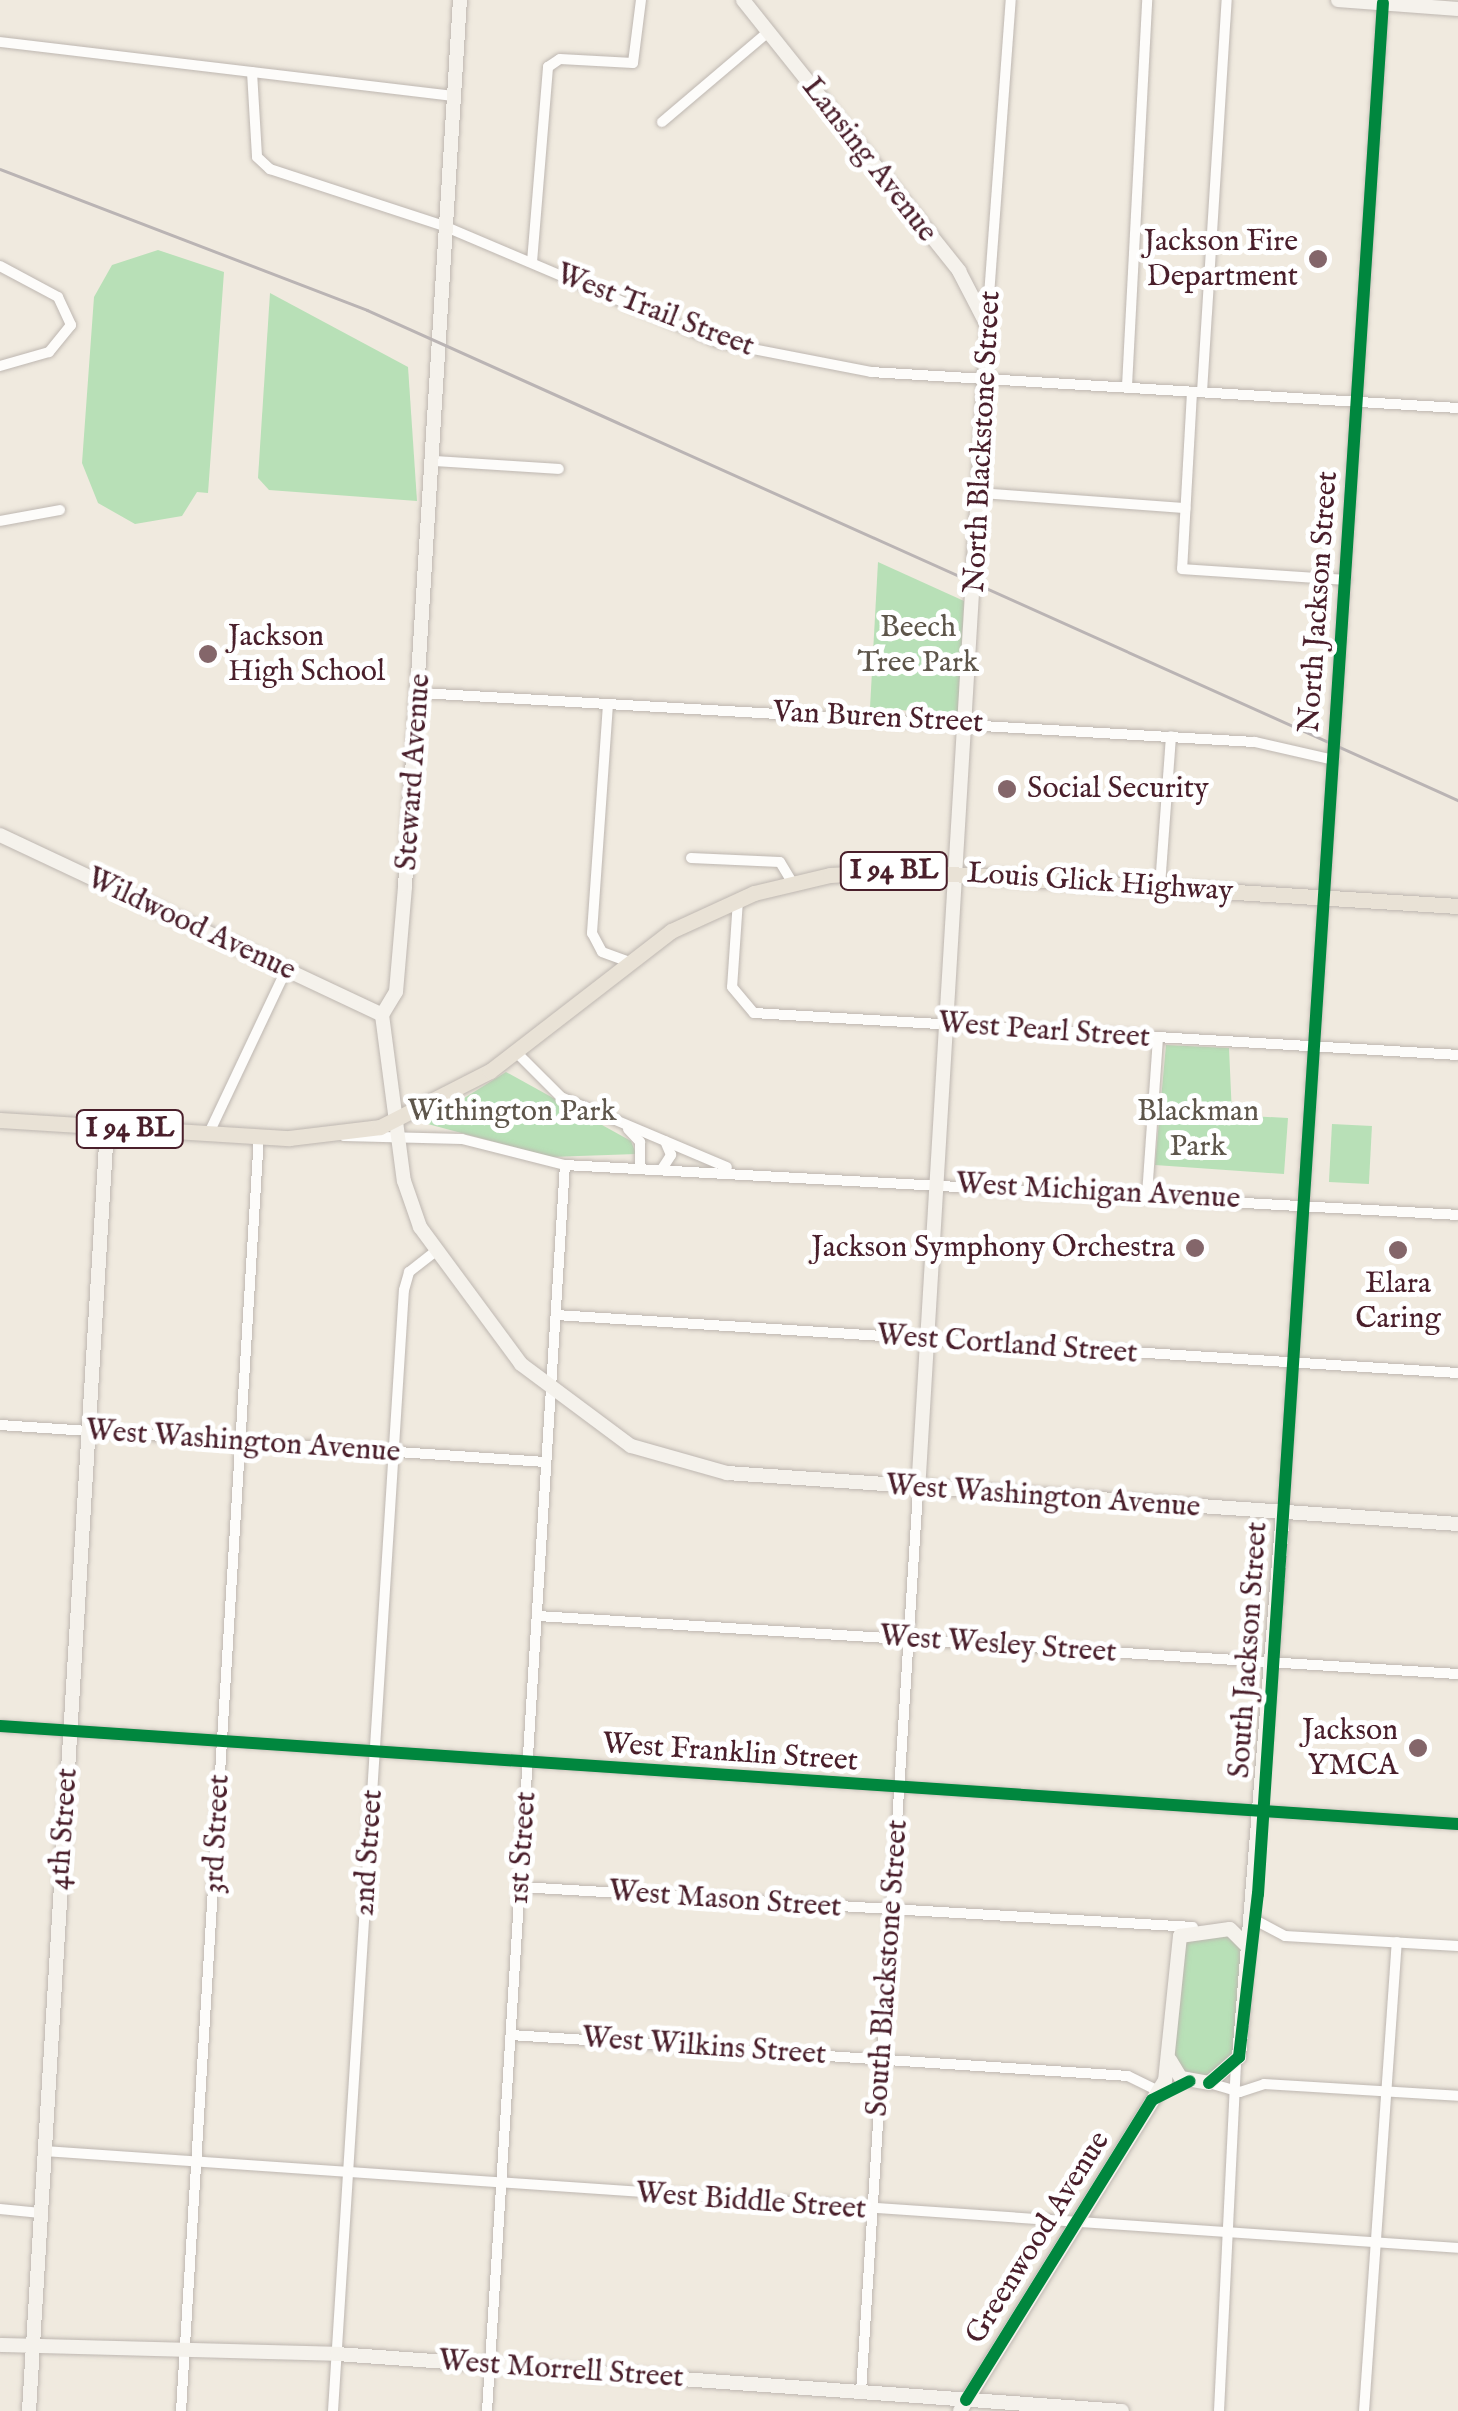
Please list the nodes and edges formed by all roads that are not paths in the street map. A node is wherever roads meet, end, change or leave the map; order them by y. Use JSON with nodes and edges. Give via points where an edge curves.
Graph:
{"nodes":[{"id":1,"x":460,"y":0,"type":"edge"},
{"id":2,"x":641,"y":0,"type":"edge"},
{"id":3,"x":743,"y":0,"type":"edge"},
{"id":4,"x":1011,"y":0,"type":"edge"},
{"id":5,"x":1147,"y":0,"type":"edge"},
{"id":6,"x":1227,"y":0,"type":"edge"},
{"id":7,"x":1338,"y":0,"type":"edge"},
{"id":8,"x":1382,"y":3,"type":"junction"},
{"id":9,"x":1458,"y":9,"type":"edge"},
{"id":10,"x":768,"y":32,"type":"junction"},
{"id":11,"x":0,"y":42,"type":"edge"},
{"id":12,"x":252,"y":72,"type":"junction"},
{"id":13,"x":453,"y":96,"type":"junction"},
{"id":14,"x":662,"y":122,"type":"dead end"},
{"id":15,"x":444,"y":226,"type":"junction"},
{"id":16,"x":532,"y":262,"type":"junction"},
{"id":17,"x":0,"y":266,"type":"edge"},
{"id":18,"x":987,"y":324,"type":"junction"},
{"id":19,"x":0,"y":366,"type":"edge"},
{"id":20,"x":987,"y":378,"type":"junction"},
{"id":21,"x":1127,"y":386,"type":"junction"},
{"id":22,"x":1197,"y":392,"type":"junction"},
{"id":23,"x":1358,"y":402,"type":"junction"},
{"id":24,"x":1455,"y":408,"type":"edge"},
{"id":25,"x":436,"y":462,"type":"junction"},
{"id":26,"x":559,"y":468,"type":"dead end"},
{"id":27,"x":980,"y":494,"type":"junction"},
{"id":28,"x":1185,"y":508,"type":"junction"},
{"id":29,"x":60,"y":510,"type":"dead end"},
{"id":30,"x":0,"y":521,"type":"edge"},
{"id":31,"x":1346,"y":580,"type":"junction"},
{"id":32,"x":420,"y":693,"type":"junction"},
{"id":33,"x":608,"y":704,"type":"junction"},
{"id":34,"x":966,"y":724,"type":"junction"},
{"id":35,"x":1171,"y":736,"type":"junction"},
{"id":36,"x":1334,"y":760,"type":"junction"},
{"id":37,"x":0,"y":835,"type":"edge"},
{"id":38,"x":691,"y":858,"type":"dead end"},
{"id":39,"x":956,"y":874,"type":"junction"},
{"id":40,"x":792,"y":882,"type":"junction"},
{"id":41,"x":1160,"y":886,"type":"junction"},
{"id":42,"x":1323,"y":897,"type":"junction"},
{"id":43,"x":738,"y":899,"type":"junction"},
{"id":44,"x":1458,"y":906,"type":"edge"},
{"id":45,"x":626,"y":961,"type":"junction"},
{"id":46,"x":286,"y":970,"type":"junction"},
{"id":47,"x":382,"y":1015,"type":"junction"},
{"id":48,"x":947,"y":1024,"type":"junction"},
{"id":49,"x":1158,"y":1038,"type":"junction"},
{"id":50,"x":1314,"y":1047,"type":"junction"},
{"id":51,"x":517,"y":1053,"type":"junction"},
{"id":52,"x":1458,"y":1056,"type":"edge"},
{"id":53,"x":0,"y":1120,"type":"edge"},
{"id":54,"x":398,"y":1120,"type":"junction"},
{"id":55,"x":107,"y":1128,"type":"junction"},
{"id":56,"x":627,"y":1128,"type":"junction"},
{"id":57,"x":208,"y":1134,"type":"junction"},
{"id":58,"x":336,"y":1135,"type":"junction"},
{"id":59,"x":267,"y":1137,"type":"junction"},
{"id":60,"x":400,"y":1140,"type":"junction"},
{"id":61,"x":664,"y":1140,"type":"junction"},
{"id":62,"x":565,"y":1165,"type":"junction"},
{"id":63,"x":640,"y":1168,"type":"junction"},
{"id":64,"x":662,"y":1170,"type":"junction"},
{"id":65,"x":738,"y":1170,"type":"junction"},
{"id":66,"x":937,"y":1184,"type":"junction"},
{"id":67,"x":1147,"y":1195,"type":"junction"},
{"id":68,"x":1304,"y":1203,"type":"junction"},
{"id":69,"x":1458,"y":1215,"type":"edge"},
{"id":70,"x":437,"y":1250,"type":"junction"},
{"id":71,"x":556,"y":1316,"type":"junction"},
{"id":72,"x":928,"y":1340,"type":"junction"},
{"id":73,"x":1294,"y":1363,"type":"junction"},
{"id":74,"x":1458,"y":1372,"type":"edge"},
{"id":75,"x":550,"y":1394,"type":"junction"},
{"id":76,"x":0,"y":1425,"type":"edge"},
{"id":77,"x":88,"y":1431,"type":"junction"},
{"id":78,"x":240,"y":1442,"type":"junction"},
{"id":79,"x":631,"y":1446,"type":"joint"},
{"id":80,"x":394,"y":1452,"type":"junction"},
{"id":81,"x":546,"y":1462,"type":"junction"},
{"id":82,"x":918,"y":1490,"type":"junction"},
{"id":83,"x":1283,"y":1512,"type":"junction"},
{"id":84,"x":1458,"y":1524,"type":"edge"},
{"id":85,"x":538,"y":1616,"type":"junction"},
{"id":86,"x":908,"y":1640,"type":"junction"},
{"id":87,"x":1274,"y":1662,"type":"junction"},
{"id":88,"x":1458,"y":1674,"type":"edge"},
{"id":89,"x":0,"y":1726,"type":"edge"},
{"id":90,"x":70,"y":1730,"type":"junction"},
{"id":91,"x":222,"y":1742,"type":"junction"},
{"id":92,"x":376,"y":1752,"type":"junction"},
{"id":93,"x":529,"y":1766,"type":"junction"},
{"id":94,"x":899,"y":1789,"type":"junction"},
{"id":95,"x":1263,"y":1811,"type":"junction"},
{"id":96,"x":1458,"y":1824,"type":"edge"},
{"id":97,"x":520,"y":1887,"type":"junction"},
{"id":98,"x":891,"y":1910,"type":"junction"},
{"id":99,"x":1253,"y":1919,"type":"junction"},
{"id":100,"x":1165,"y":1926,"type":"junction"},
{"id":101,"x":1193,"y":1927,"type":"junction"},
{"id":102,"x":1230,"y":1929,"type":"junction"},
{"id":103,"x":1178,"y":1941,"type":"junction"},
{"id":104,"x":1397,"y":1942,"type":"junction"},
{"id":105,"x":1458,"y":1946,"type":"edge"},
{"id":106,"x":1247,"y":1950,"type":"junction"},
{"id":107,"x":511,"y":2035,"type":"junction"},
{"id":108,"x":881,"y":2059,"type":"junction"},
{"id":109,"x":1170,"y":2060,"type":"junction"},
{"id":110,"x":1236,"y":2066,"type":"junction"},
{"id":111,"x":1190,"y":2081,"type":"junction"},
{"id":112,"x":1209,"y":2083,"type":"junction"},
{"id":113,"x":1159,"y":2092,"type":"junction"},
{"id":114,"x":1240,"y":2092,"type":"junction"},
{"id":115,"x":1386,"y":2092,"type":"junction"},
{"id":116,"x":1458,"y":2096,"type":"edge"},
{"id":117,"x":44,"y":2151,"type":"junction"},
{"id":118,"x":196,"y":2162,"type":"junction"},
{"id":119,"x":349,"y":2172,"type":"junction"},
{"id":120,"x":503,"y":2184,"type":"junction"},
{"id":121,"x":0,"y":2209,"type":"edge"},
{"id":122,"x":873,"y":2210,"type":"junction"},
{"id":123,"x":40,"y":2212,"type":"junction"},
{"id":124,"x":1076,"y":2224,"type":"junction"},
{"id":125,"x":1231,"y":2233,"type":"junction"},
{"id":126,"x":1375,"y":2242,"type":"junction"},
{"id":127,"x":1458,"y":2248,"type":"edge"},
{"id":128,"x":0,"y":2345,"type":"edge"},
{"id":129,"x":32,"y":2347,"type":"junction"},
{"id":130,"x":184,"y":2349,"type":"junction"},
{"id":131,"x":336,"y":2354,"type":"junction"},
{"id":132,"x":491,"y":2365,"type":"junction"},
{"id":133,"x":860,"y":2392,"type":"junction"},
{"id":134,"x":963,"y":2406,"type":"edge"},
{"id":135,"x":29,"y":2411,"type":"edge"},
{"id":136,"x":181,"y":2411,"type":"edge"},
{"id":137,"x":333,"y":2411,"type":"edge"},
{"id":138,"x":487,"y":2411,"type":"edge"},
{"id":139,"x":1122,"y":2411,"type":"edge"},
{"id":140,"x":1219,"y":2411,"type":"edge"},
{"id":141,"x":1364,"y":2411,"type":"edge"}],
"edges":[{"from":1,"to":13,"type":"street","name":"Steward Avenue"},
{"from":2,"to":16,"type":"street","via":[[633,63],[560,60],[548,67]]},
{"from":3,"to":10,"type":"street","name":"Lansing Avenue"},
{"from":4,"to":18,"type":"street","name":"North Blackstone Street"},
{"from":5,"to":21,"type":"street"},
{"from":6,"to":22,"type":"street"},
{"from":7,"to":8,"type":"street"},
{"from":8,"to":9,"type":"street"},
{"from":8,"to":23,"type":"street","name":"North Jackson Street"},
{"from":10,"to":14,"type":"street"},
{"from":10,"to":18,"type":"street","name":"Lansing Avenue","via":[[958,272]]},
{"from":11,"to":12,"type":"street"},
{"from":12,"to":13,"type":"street"},
{"from":12,"to":15,"type":"street","name":"West Trail Street","via":[[262,164]]},
{"from":13,"to":15,"type":"street","name":"Steward Avenue"},
{"from":15,"to":16,"type":"street","name":"West Trail Street"},
{"from":15,"to":25,"type":"street","name":"Steward Avenue"},
{"from":16,"to":20,"type":"street","name":"West Trail Street","via":[[751,351],[870,372]]},
{"from":17,"to":19,"type":"street","via":[[58,297],[72,325],[49,352]]},
{"from":18,"to":20,"type":"street","name":"North Blackstone Street"},
{"from":20,"to":21,"type":"street","name":"West Trail Street"},
{"from":20,"to":27,"type":"street","name":"North Blackstone Street"},
{"from":21,"to":22,"type":"street","name":"West Trail Street"},
{"from":22,"to":23,"type":"street","name":"West Trail Street"},
{"from":22,"to":28,"type":"street"},
{"from":23,"to":24,"type":"street","name":"West Trail Street"},
{"from":23,"to":31,"type":"street","name":"North Jackson Street"},
{"from":25,"to":26,"type":"street"},
{"from":25,"to":32,"type":"street","name":"Steward Avenue"},
{"from":27,"to":28,"type":"street"},
{"from":27,"to":34,"type":"street","name":"North Blackstone Street"},
{"from":28,"to":31,"type":"street","via":[[1182,569]]},
{"from":29,"to":30,"type":"street"},
{"from":31,"to":36,"type":"street","name":"North Jackson Street"},
{"from":32,"to":33,"type":"street","name":"Van Buren Street"},
{"from":32,"to":47,"type":"street","name":"Steward Avenue","via":[[396,992]]},
{"from":33,"to":34,"type":"street","name":"Van Buren Street"},
{"from":33,"to":45,"type":"street","via":[[592,934],[602,952]]},
{"from":34,"to":35,"type":"street","name":"Van Buren Street"},
{"from":34,"to":39,"type":"street","name":"North Blackstone Street"},
{"from":35,"to":36,"type":"street","name":"Van Buren Street"},
{"from":35,"to":41,"type":"street"},
{"from":36,"to":42,"type":"street","name":"North Jackson Street"},
{"from":37,"to":46,"type":"street","name":"Wildwood Avenue"},
{"from":38,"to":40,"type":"street","via":[[780,862]]},
{"from":39,"to":40,"type":"main road","name":"Louis Glick Highway","number":"I 94 BL"},
{"from":39,"to":41,"type":"main road","name":"Louis Glick Highway","number":"I 94 BL"},
{"from":39,"to":48,"type":"street","name":"North Blackstone Street"},
{"from":40,"to":43,"type":"main road","name":"Louis Glick Highway","number":"I 94 BL"},
{"from":41,"to":42,"type":"main road","name":"Louis Glick Highway","number":"I 94 BL"},
{"from":42,"to":44,"type":"main road","name":"Louis Glick Highway","number":"I 94 BL"},
{"from":42,"to":50,"type":"street","name":"North Jackson Street"},
{"from":43,"to":45,"type":"main road","name":"Louis Glick Highway","number":"I 94 BL"},
{"from":43,"to":48,"type":"street","name":"West Pearl Street","via":[[732,987],[745,1009]]},
{"from":45,"to":51,"type":"main road","name":"Louis Glick Highway","number":"I 94 BL"},
{"from":46,"to":47,"type":"street","name":"Wildwood Avenue"},
{"from":46,"to":57,"type":"street"},
{"from":47,"to":54,"type":"street","name":"Steward Avenue"},
{"from":48,"to":49,"type":"street","name":"West Pearl Street"},
{"from":48,"to":66,"type":"street","name":"North Blackstone Street"},
{"from":49,"to":50,"type":"street","name":"West Pearl Street"},
{"from":49,"to":67,"type":"street"},
{"from":50,"to":52,"type":"street","name":"West Pearl Street"},
{"from":50,"to":68,"type":"street","name":"North Jackson Street"},
{"from":51,"to":54,"type":"main road","name":"Louis Glick Highway","number":"I 94 BL"},
{"from":51,"to":56,"type":"street","name":"West Michigan Avenue","via":[[554,1093]]},
{"from":53,"to":55,"type":"main road","number":"I 94 BL"},
{"from":54,"to":58,"type":"main road","name":"Louis Glick Highway","number":"I 94 BL"},
{"from":54,"to":60,"type":"street","name":"Steward Avenue"},
{"from":55,"to":57,"type":"main road","number":"I 94 BL"},
{"from":55,"to":77,"type":"street","name":"4th Street"},
{"from":56,"to":61,"type":"street","name":"West Michigan Avenue"},
{"from":56,"to":63,"type":"street","via":[[640,1142]]},
{"from":57,"to":59,"type":"main road","number":"I 94 BL"},
{"from":58,"to":59,"type":"main road","name":"Louis Glick Highway","number":"I 94 BL"},
{"from":58,"to":60,"type":"street","name":"West Michigan Avenue"},
{"from":59,"to":78,"type":"street","name":"3rd Street"},
{"from":60,"to":62,"type":"street","name":"West Michigan Avenue","via":[[462,1139]]},
{"from":60,"to":70,"type":"street","name":"Steward Avenue","via":[[410,1205]]},
{"from":61,"to":64,"type":"street","via":[[671,1153]]},
{"from":61,"to":65,"type":"street","name":"West Michigan Avenue"},
{"from":62,"to":63,"type":"street","name":"West Michigan Avenue"},
{"from":62,"to":71,"type":"street","name":"1st Street"},
{"from":63,"to":64,"type":"street","name":"West Michigan Avenue"},
{"from":64,"to":65,"type":"street","name":"West Michigan Avenue"},
{"from":65,"to":66,"type":"street","name":"West Michigan Avenue"},
{"from":66,"to":67,"type":"street","name":"West Michigan Avenue"},
{"from":66,"to":72,"type":"street","name":"South Blackstone Street"},
{"from":67,"to":68,"type":"street","name":"West Michigan Avenue"},
{"from":68,"to":69,"type":"street","name":"West Michigan Avenue"},
{"from":68,"to":73,"type":"street","name":"South Jackson Street"},
{"from":70,"to":75,"type":"street","name":"Steward Avenue"},
{"from":70,"to":80,"type":"street","name":"2nd Street","via":[[405,1282]]},
{"from":71,"to":72,"type":"street","name":"West Cortland Street"},
{"from":71,"to":75,"type":"street","name":"1st Street"},
{"from":72,"to":73,"type":"street","name":"West Cortland Street"},
{"from":72,"to":82,"type":"street","name":"South Blackstone Street"},
{"from":73,"to":74,"type":"street","name":"West Cortland Street"},
{"from":73,"to":83,"type":"street","name":"South Jackson Street"},
{"from":75,"to":79,"type":"street","name":"Steward Avenue"},
{"from":75,"to":81,"type":"street","name":"1st Street"},
{"from":76,"to":77,"type":"street","name":"West Washington Avenue"},
{"from":77,"to":78,"type":"street","name":"West Washington Avenue"},
{"from":77,"to":90,"type":"street","name":"4th Street"},
{"from":78,"to":80,"type":"street","name":"West Washington Avenue"},
{"from":78,"to":91,"type":"street","name":"3rd Street"},
{"from":79,"to":82,"type":"street","name":"West Washington Avenue","via":[[704,1470]]},
{"from":80,"to":81,"type":"street","name":"West Washington Avenue"},
{"from":80,"to":92,"type":"street","name":"2nd Street"},
{"from":81,"to":85,"type":"street","name":"1st Street"},
{"from":82,"to":83,"type":"street","name":"West Washington Avenue"},
{"from":82,"to":86,"type":"street","name":"South Blackstone Street"},
{"from":83,"to":84,"type":"street","name":"West Washington Avenue"},
{"from":83,"to":87,"type":"street","name":"South Jackson Street"},
{"from":85,"to":86,"type":"street","name":"West Wesley Street"},
{"from":85,"to":93,"type":"street","name":"1st Street"},
{"from":86,"to":87,"type":"street","name":"West Wesley Street"},
{"from":86,"to":94,"type":"street","name":"South Blackstone Street"},
{"from":87,"to":88,"type":"street","name":"West Wesley Street"},
{"from":87,"to":95,"type":"street","name":"South Jackson Street"},
{"from":89,"to":90,"type":"street","name":"West Franklin Street"},
{"from":90,"to":91,"type":"street","name":"West Franklin Street"},
{"from":90,"to":117,"type":"street","name":"4th Street"},
{"from":91,"to":92,"type":"street","name":"West Franklin Street"},
{"from":91,"to":118,"type":"street","name":"3rd Street"},
{"from":92,"to":93,"type":"street","name":"West Franklin Street"},
{"from":92,"to":119,"type":"street","name":"2nd Street"},
{"from":93,"to":94,"type":"street","name":"West Franklin Street"},
{"from":93,"to":97,"type":"street","name":"1st Street"},
{"from":94,"to":95,"type":"street","name":"West Franklin Street"},
{"from":94,"to":98,"type":"street","name":"South Blackstone Street"},
{"from":95,"to":96,"type":"street","name":"West Franklin Street"},
{"from":95,"to":99,"type":"street","name":"South Jackson Street"},
{"from":97,"to":98,"type":"street","name":"West Mason Street"},
{"from":97,"to":107,"type":"street","name":"1st Street"},
{"from":98,"to":100,"type":"street","name":"West Mason Street"},
{"from":98,"to":108,"type":"street","name":"South Blackstone Street"},
{"from":99,"to":102,"type":"street","name":"West Mason Street"},
{"from":99,"to":104,"type":"street","via":[[1285,1936]]},
{"from":99,"to":106,"type":"street","name":"South Jackson Street"},
{"from":100,"to":101,"type":"street","name":"West Mason Street"},
{"from":100,"to":103,"type":"street"},
{"from":101,"to":102,"type":"street","name":"West Mason Street"},
{"from":101,"to":103,"type":"street"},
{"from":102,"to":106,"type":"street"},
{"from":103,"to":109,"type":"street","name":"Greenwood Avenue"},
{"from":104,"to":105,"type":"street"},
{"from":104,"to":115,"type":"street"},
{"from":106,"to":110,"type":"street","name":"South Jackson Street"},
{"from":107,"to":108,"type":"street","name":"West Wilkins Street"},
{"from":107,"to":120,"type":"street","name":"1st Street"},
{"from":108,"to":113,"type":"street","name":"West Wilkins Street","via":[[1128,2076]]},
{"from":108,"to":122,"type":"street","name":"South Blackstone Street"},
{"from":109,"to":111,"type":"street"},
{"from":109,"to":113,"type":"street","name":"Greenwood Avenue"},
{"from":110,"to":112,"type":"street"},
{"from":110,"to":114,"type":"street","name":"South Jackson Street"},
{"from":111,"to":112,"type":"street"},
{"from":111,"to":113,"type":"street"},
{"from":112,"to":114,"type":"street"},
{"from":113,"to":124,"type":"street","name":"Greenwood Avenue"},
{"from":114,"to":115,"type":"street","via":[[1264,2084]]},
{"from":114,"to":125,"type":"street","name":"South Jackson Street"},
{"from":115,"to":116,"type":"street"},
{"from":115,"to":126,"type":"street"},
{"from":117,"to":118,"type":"street","name":"West Biddle Street"},
{"from":117,"to":123,"type":"street","name":"4th Street"},
{"from":118,"to":119,"type":"street","name":"West Biddle Street"},
{"from":118,"to":130,"type":"street","name":"3rd Street"},
{"from":119,"to":120,"type":"street","name":"West Biddle Street"},
{"from":119,"to":131,"type":"street","name":"2nd Street"},
{"from":120,"to":122,"type":"street","name":"West Biddle Street"},
{"from":120,"to":132,"type":"street","name":"1st Street"},
{"from":121,"to":123,"type":"street"},
{"from":122,"to":124,"type":"street","name":"West Biddle Street"},
{"from":122,"to":133,"type":"street","name":"South Blackstone Street"},
{"from":123,"to":129,"type":"street","name":"4th Street"},
{"from":124,"to":125,"type":"street","name":"West Biddle Street"},
{"from":124,"to":134,"type":"street","name":"Greenwood Avenue"},
{"from":125,"to":126,"type":"street","name":"West Biddle Street"},
{"from":125,"to":140,"type":"street","name":"South Jackson Street"},
{"from":126,"to":127,"type":"street","name":"West Biddle Street"},
{"from":126,"to":141,"type":"street"},
{"from":128,"to":129,"type":"street","name":"West Morrell Street"},
{"from":129,"to":130,"type":"street","name":"West Morrell Street"},
{"from":129,"to":135,"type":"street","name":"4th Street"},
{"from":130,"to":131,"type":"street","name":"West Morrell Street"},
{"from":130,"to":136,"type":"street","name":"3rd Street"},
{"from":131,"to":132,"type":"street","name":"West Morrell Street"},
{"from":131,"to":137,"type":"street","name":"2nd Street"},
{"from":132,"to":133,"type":"street","name":"West Morrell Street"},
{"from":132,"to":138,"type":"street","name":"1st Street"},
{"from":133,"to":134,"type":"street","name":"West Morrell Street"},
{"from":134,"to":139,"type":"street","name":"West Morrell Street"}]}
